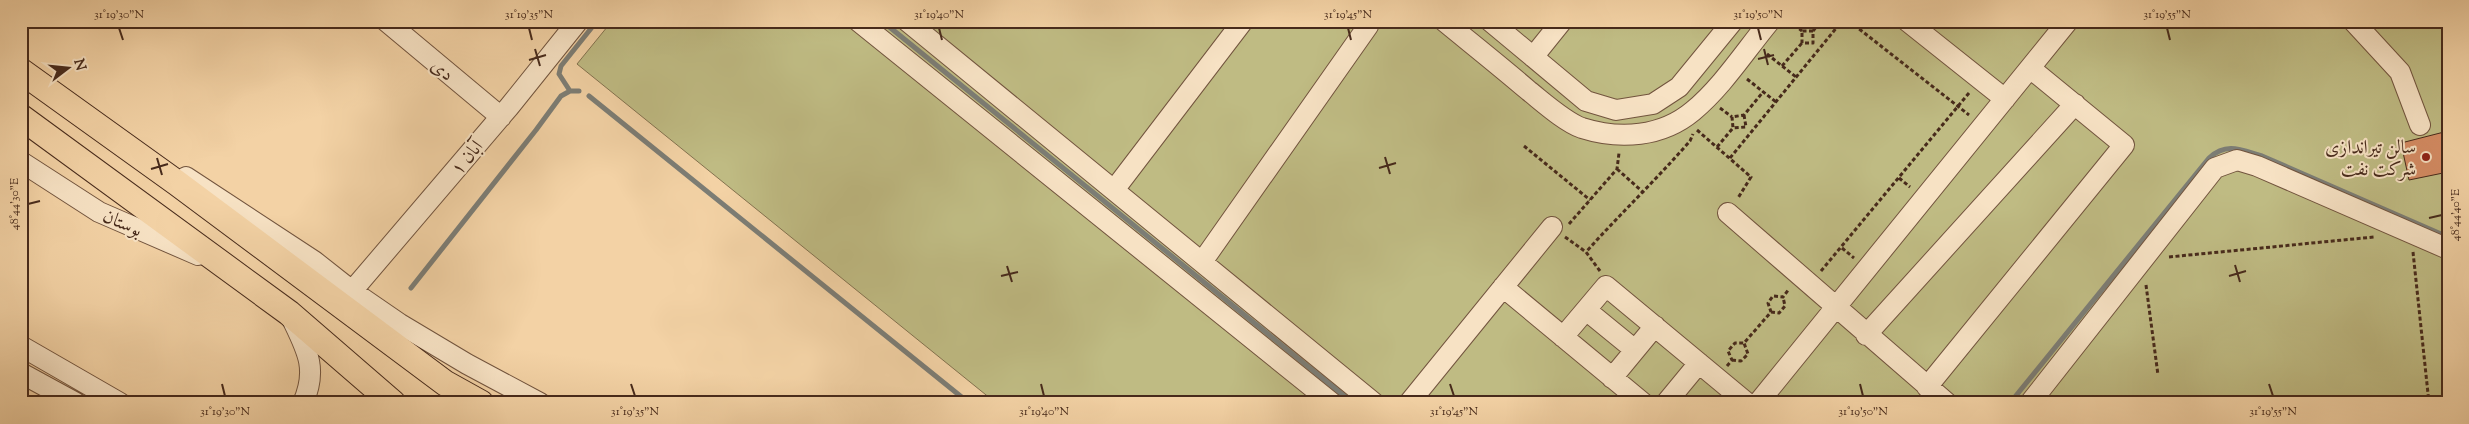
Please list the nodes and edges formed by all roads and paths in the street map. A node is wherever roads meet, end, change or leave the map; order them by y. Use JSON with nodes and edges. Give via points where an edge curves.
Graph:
{"nodes":[{"id":1,"x":386,"y":21,"type":"edge"},
{"id":2,"x":578,"y":21,"type":"edge"},
{"id":3,"x":858,"y":21,"type":"edge"},
{"id":4,"x":907,"y":21,"type":"edge"},
{"id":5,"x":1242,"y":21,"type":"edge"},
{"id":6,"x":1444,"y":21,"type":"edge"},
{"id":7,"x":1490,"y":21,"type":"edge"},
{"id":8,"x":1562,"y":21,"type":"edge"},
{"id":9,"x":1733,"y":21,"type":"edge"},
{"id":10,"x":1770,"y":21,"type":"edge"},
{"id":11,"x":1789,"y":21,"type":"edge"},
{"id":12,"x":1821,"y":21,"type":"edge"},
{"id":13,"x":1842,"y":21,"type":"edge"},
{"id":14,"x":1849,"y":21,"type":"edge"},
{"id":15,"x":1907,"y":21,"type":"edge"},
{"id":16,"x":2068,"y":21,"type":"edge"},
{"id":17,"x":2353,"y":21,"type":"edge"},
{"id":18,"x":1367,"y":23,"type":"edge"},
{"id":19,"x":1802,"y":31,"type":"junction"},
{"id":20,"x":1813,"y":31,"type":"junction"},
{"id":21,"x":1752,"y":43,"type":"junction"},
{"id":22,"x":1802,"y":43,"type":"junction"},
{"id":23,"x":1813,"y":43,"type":"junction"},
{"id":24,"x":1820,"y":48,"type":"junction"},
{"id":25,"x":1532,"y":57,"type":"junction"},
{"id":26,"x":1782,"y":66,"type":"junction"},
{"id":27,"x":1732,"y":67,"type":"junction"},
{"id":28,"x":2030,"y":68,"type":"junction"},
{"id":29,"x":21,"y":71,"type":"edge"},
{"id":30,"x":1796,"y":78,"type":"junction"},
{"id":31,"x":1980,"y":79,"type":"junction"},
{"id":32,"x":1763,"y":92,"type":"junction"},
{"id":33,"x":2005,"y":99,"type":"junction"},
{"id":34,"x":1776,"y":102,"type":"junction"},
{"id":35,"x":1715,"y":104,"type":"dead end"},
{"id":36,"x":2074,"y":104,"type":"junction"},
{"id":37,"x":1958,"y":106,"type":"junction"},
{"id":38,"x":1744,"y":115,"type":"junction"},
{"id":39,"x":501,"y":116,"type":"junction"},
{"id":40,"x":1732,"y":116,"type":"junction"},
{"id":41,"x":21,"y":117,"type":"edge"},
{"id":42,"x":90,"y":119,"type":"junction"},
{"id":43,"x":1964,"y":123,"type":"dead end"},
{"id":44,"x":2420,"y":125,"type":"dead end"},
{"id":45,"x":1746,"y":127,"type":"junction"},
{"id":46,"x":1733,"y":128,"type":"junction"},
{"id":47,"x":1752,"y":132,"type":"junction"},
{"id":48,"x":1524,"y":146,"type":"dead end"},
{"id":49,"x":1717,"y":147,"type":"junction"},
{"id":50,"x":1619,"y":150,"type":"dead end"},
{"id":51,"x":1730,"y":158,"type":"junction"},
{"id":52,"x":21,"y":165,"type":"edge"},
{"id":53,"x":1617,"y":169,"type":"junction"},
{"id":54,"x":1899,"y":178,"type":"junction"},
{"id":55,"x":1912,"y":189,"type":"dead end"},
{"id":56,"x":1114,"y":190,"type":"junction"},
{"id":57,"x":1644,"y":193,"type":"junction"},
{"id":58,"x":1590,"y":200,"type":"junction"},
{"id":59,"x":1728,"y":213,"type":"joint"},
{"id":60,"x":1557,"y":231,"type":"junction"},
{"id":61,"x":2411,"y":233,"type":"junction"},
{"id":62,"x":1842,"y":248,"type":"junction"},
{"id":63,"x":2448,"y":249,"type":"edge"},
{"id":64,"x":1586,"y":252,"type":"junction"},
{"id":65,"x":1857,"y":260,"type":"dead end"},
{"id":66,"x":2143,"y":260,"type":"junction"},
{"id":67,"x":1202,"y":262,"type":"junction"},
{"id":68,"x":231,"y":269,"type":"junction"},
{"id":69,"x":1805,"y":281,"type":"junction"},
{"id":70,"x":1606,"y":286,"type":"junction"},
{"id":71,"x":1503,"y":287,"type":"junction"},
{"id":72,"x":352,"y":292,"type":"junction"},
{"id":73,"x":1783,"y":297,"type":"junction"},
{"id":74,"x":1835,"y":308,"type":"junction"},
{"id":75,"x":1586,"y":310,"type":"junction"},
{"id":76,"x":1771,"y":312,"type":"junction"},
{"id":77,"x":289,"y":313,"type":"junction"},
{"id":78,"x":1655,"y":326,"type":"junction"},
{"id":79,"x":1866,"y":335,"type":"junction"},
{"id":80,"x":1563,"y":337,"type":"junction"},
{"id":81,"x":1744,"y":343,"type":"junction"},
{"id":82,"x":21,"y":346,"type":"edge"},
{"id":83,"x":1635,"y":350,"type":"junction"},
{"id":84,"x":1732,"y":360,"type":"junction"},
{"id":85,"x":1699,"y":363,"type":"junction"},
{"id":86,"x":21,"y":372,"type":"edge"},
{"id":87,"x":2158,"y":375,"type":"dead end"},
{"id":88,"x":1612,"y":378,"type":"junction"},
{"id":89,"x":1717,"y":378,"type":"junction"},
{"id":90,"x":1926,"y":387,"type":"junction"},
{"id":91,"x":76,"y":403,"type":"edge"},
{"id":92,"x":120,"y":403,"type":"edge"},
{"id":93,"x":303,"y":403,"type":"edge"},
{"id":94,"x":393,"y":403,"type":"edge"},
{"id":95,"x":481,"y":403,"type":"edge"},
{"id":96,"x":540,"y":403,"type":"edge"},
{"id":97,"x":1332,"y":403,"type":"edge"},
{"id":98,"x":1374,"y":403,"type":"edge"},
{"id":99,"x":1409,"y":403,"type":"edge"},
{"id":100,"x":1642,"y":403,"type":"edge"},
{"id":101,"x":1666,"y":403,"type":"edge"},
{"id":102,"x":1747,"y":403,"type":"edge"},
{"id":103,"x":1758,"y":403,"type":"edge"},
{"id":104,"x":1947,"y":403,"type":"edge"},
{"id":105,"x":2030,"y":403,"type":"edge"},
{"id":106,"x":2429,"y":403,"type":"edge"}],
"edges":[{"from":1,"to":39,"type":"street","name":"دی"},
{"from":2,"to":39,"type":"street","name":"آبان ۱"},
{"from":3,"to":97,"type":"street"},
{"from":4,"to":56,"type":"street"},
{"from":5,"to":56,"type":"street"},
{"from":6,"to":27,"type":"street","via":[[1548,106],[1580,127],[1610,134],[1658,132],[1677,123],[1711,94]]},
{"from":7,"to":25,"type":"street"},
{"from":8,"to":25,"type":"street"},
{"from":9,"to":25,"type":"street","via":[[1679,87],[1653,104],[1616,110],[1586,101]]},
{"from":10,"to":21,"type":"street"},
{"from":11,"to":19,"type":"path"},
{"from":12,"to":20,"type":"path"},
{"from":13,"to":24,"type":"path"},
{"from":14,"to":37,"type":"path"},
{"from":15,"to":31,"type":"street"},
{"from":16,"to":28,"type":"street"},
{"from":17,"to":44,"type":"street","via":[[2400,72]]},
{"from":18,"to":67,"type":"street"},
{"from":19,"to":20,"type":"path"},
{"from":19,"to":22,"type":"path"},
{"from":20,"to":23,"type":"path"},
{"from":21,"to":26,"type":"path"},
{"from":21,"to":27,"type":"street"},
{"from":22,"to":23,"type":"path"},
{"from":22,"to":26,"type":"path"},
{"from":23,"to":24,"type":"path"},
{"from":24,"to":30,"type":"path"},
{"from":26,"to":30,"type":"path"},
{"from":27,"to":32,"type":"path"},
{"from":28,"to":33,"type":"street"},
{"from":28,"to":36,"type":"street"},
{"from":29,"to":42,"type":"main road"},
{"from":30,"to":34,"type":"path"},
{"from":31,"to":33,"type":"street"},
{"from":31,"to":37,"type":"path"},
{"from":32,"to":34,"type":"path"},
{"from":32,"to":38,"type":"path"},
{"from":33,"to":74,"type":"street"},
{"from":34,"to":47,"type":"path"},
{"from":35,"to":40,"type":"path"},
{"from":36,"to":79,"type":"street"},
{"from":36,"to":90,"type":"street","via":[[2124,145]]},
{"from":37,"to":43,"type":"path","via":[[1970,116]]},
{"from":37,"to":54,"type":"path"},
{"from":38,"to":40,"type":"path"},
{"from":38,"to":45,"type":"path"},
{"from":39,"to":72,"type":"street","name":"آبان ۱"},
{"from":40,"to":46,"type":"path"},
{"from":41,"to":68,"type":"main road"},
{"from":42,"to":72,"type":"street","via":[[235,207],[314,261]]},
{"from":42,"to":95,"type":"main road","via":[[445,382]]},
{"from":45,"to":46,"type":"path"},
{"from":45,"to":47,"type":"path"},
{"from":46,"to":49,"type":"path"},
{"from":47,"to":51,"type":"path"},
{"from":48,"to":58,"type":"path"},
{"from":49,"to":51,"type":"path"},
{"from":49,"to":57,"type":"path","via":[[1695,128],[1690,141]]},
{"from":50,"to":53,"type":"path"},
{"from":51,"to":59,"type":"path","via":[[1751,178]]},
{"from":52,"to":68,"type":"street","name":"بوستان","via":[[23,163],[99,212]]},
{"from":53,"to":57,"type":"path"},
{"from":53,"to":58,"type":"path"},
{"from":54,"to":55,"type":"path"},
{"from":54,"to":62,"type":"path"},
{"from":56,"to":67,"type":"street"},
{"from":57,"to":64,"type":"path","via":[[1633,200]]},
{"from":58,"to":60,"type":"path"},
{"from":59,"to":69,"type":"street"},
{"from":60,"to":64,"type":"path"},
{"from":60,"to":71,"type":"street"},
{"from":61,"to":63,"type":"street"},
{"from":61,"to":66,"type":"path"},
{"from":61,"to":66,"type":"street","via":[[2237,160],[2215,168]]},
{"from":61,"to":106,"type":"path"},
{"from":62,"to":65,"type":"path"},
{"from":62,"to":69,"type":"path"},
{"from":64,"to":70,"type":"path"},
{"from":66,"to":87,"type":"path"},
{"from":66,"to":105,"type":"street"},
{"from":67,"to":98,"type":"street"},
{"from":68,"to":77,"type":"main road"},
{"from":69,"to":73,"type":"path"},
{"from":69,"to":74,"type":"street"},
{"from":70,"to":75,"type":"street"},
{"from":70,"to":78,"type":"street"},
{"from":71,"to":80,"type":"street"},
{"from":71,"to":99,"type":"street"},
{"from":72,"to":96,"type":"street","via":[[467,364]]},
{"from":73,"to":76,"type":"path","via":[[1785,306],[1779,313]]},
{"from":73,"to":76,"type":"path","via":[[1774,296],[1768,303]]},
{"from":74,"to":79,"type":"street"},
{"from":74,"to":103,"type":"street"},
{"from":75,"to":80,"type":"street"},
{"from":75,"to":83,"type":"street"},
{"from":76,"to":81,"type":"path"},
{"from":77,"to":93,"type":"street","via":[[309,352],[311,386]]},
{"from":77,"to":94,"type":"main road"},
{"from":78,"to":83,"type":"street"},
{"from":78,"to":85,"type":"street"},
{"from":79,"to":90,"type":"street"},
{"from":80,"to":88,"type":"street"},
{"from":81,"to":84,"type":"path","via":[[1734,343],[1728,351]]},
{"from":81,"to":84,"type":"path","via":[[1748,354],[1741,361]]},
{"from":82,"to":92,"type":"street"},
{"from":83,"to":88,"type":"street"},
{"from":84,"to":89,"type":"path"},
{"from":85,"to":89,"type":"street"},
{"from":85,"to":101,"type":"street"},
{"from":86,"to":91,"type":"street"},
{"from":88,"to":100,"type":"street"},
{"from":89,"to":102,"type":"street"},
{"from":90,"to":104,"type":"street"}]}
